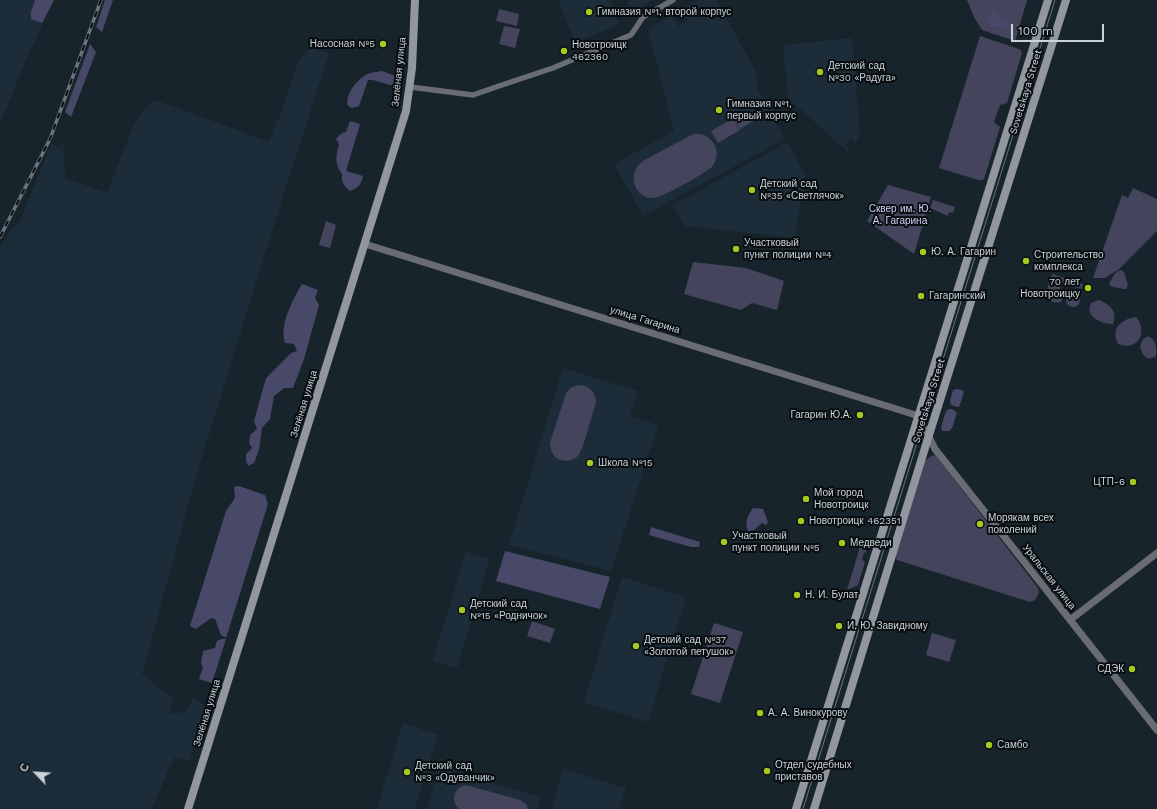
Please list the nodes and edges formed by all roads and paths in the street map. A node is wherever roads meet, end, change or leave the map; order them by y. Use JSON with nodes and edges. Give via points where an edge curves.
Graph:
{"nodes":[{"id":1,"x":415,"y":0,"type":"edge"},
{"id":2,"x":673,"y":0,"type":"edge"},
{"id":3,"x":1048,"y":0,"type":"edge"},
{"id":4,"x":1066,"y":0,"type":"edge"},
{"id":5,"x":410,"y":87,"type":"junction"},
{"id":6,"x":365,"y":244,"type":"junction"},
{"id":7,"x":919,"y":416,"type":"junction"},
{"id":8,"x":928,"y":435,"type":"junction"},
{"id":9,"x":1157,"y":553,"type":"edge"},
{"id":10,"x":1070,"y":620,"type":"junction"},
{"id":11,"x":1157,"y":730,"type":"edge"},
{"id":12,"x":188,"y":809,"type":"edge"},
{"id":13,"x":796,"y":809,"type":"edge"},
{"id":14,"x":814,"y":809,"type":"edge"}],
"edges":[{"from":1,"to":5,"type":"main road","name":"Зелёная улица"},
{"from":2,"to":5,"type":"street","via":[[643,17],[632,35],[553,68],[473,95]]},
{"from":3,"to":7,"type":"main road","name":"Sovetskaya Street"},
{"from":4,"to":8,"type":"main road","name":"Sovetskaya Street"},
{"from":5,"to":6,"type":"main road","name":"Зелёная улица","via":[[406,111]]},
{"from":6,"to":7,"type":"street","name":"улица Гагарина"},
{"from":6,"to":12,"type":"main road","name":"Зелёная улица"},
{"from":7,"to":8,"type":"street","name":"Уральская улица"},
{"from":7,"to":13,"type":"main road","name":"Sovetskaya Street"},
{"from":8,"to":10,"type":"street","name":"Уральская улица","via":[[935,448]]},
{"from":8,"to":14,"type":"main road","name":"Sovetskaya Street"},
{"from":9,"to":10,"type":"street"},
{"from":10,"to":11,"type":"street","name":"Уральская улица"}]}
